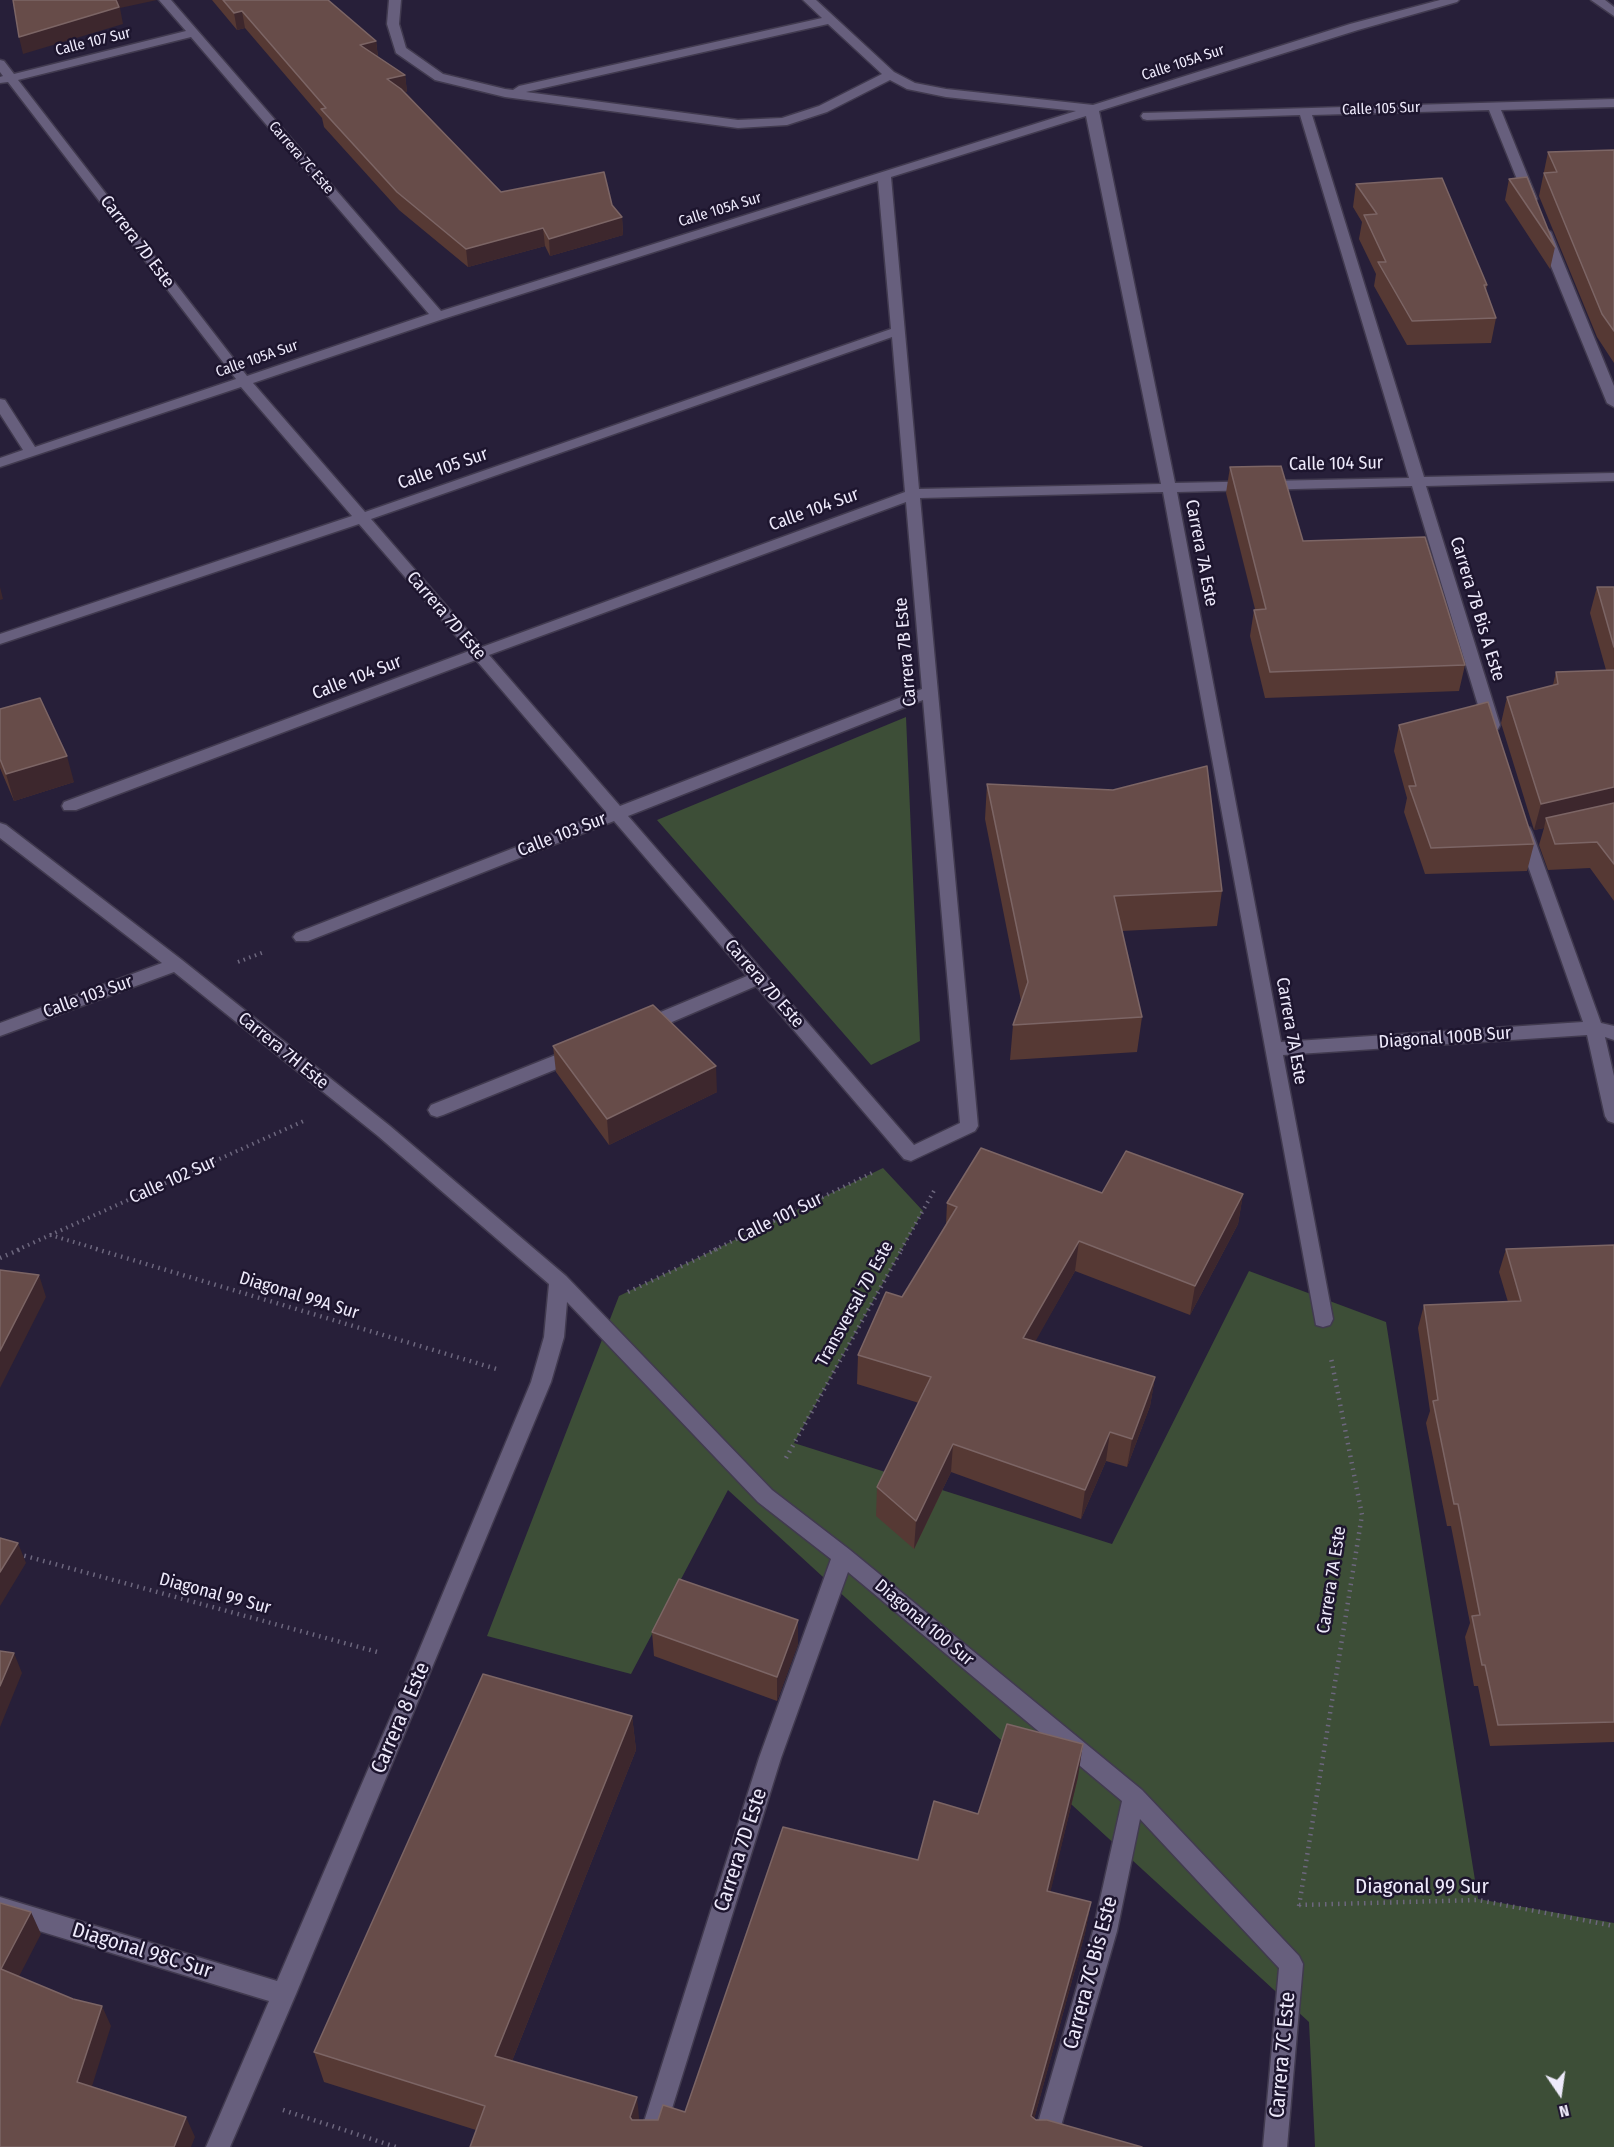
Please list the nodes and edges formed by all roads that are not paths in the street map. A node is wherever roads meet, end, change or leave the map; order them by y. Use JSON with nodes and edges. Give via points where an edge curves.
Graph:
{"nodes":[{"id":1,"x":165,"y":0,"type":"edge"},
{"id":2,"x":395,"y":0,"type":"edge"},
{"id":3,"x":809,"y":0,"type":"edge"},
{"id":4,"x":1453,"y":0,"type":"edge"},
{"id":5,"x":1597,"y":0,"type":"edge"},
{"id":6,"x":1614,"y":12,"type":"edge"},
{"id":7,"x":830,"y":20,"type":"junction"},
{"id":8,"x":193,"y":33,"type":"junction"},
{"id":9,"x":0,"y":64,"type":"edge"},
{"id":10,"x":890,"y":75,"type":"junction"},
{"id":11,"x":6,"y":80,"type":"edge"},
{"id":12,"x":505,"y":93,"type":"junction"},
{"id":13,"x":1614,"y":103,"type":"edge"},
{"id":14,"x":1493,"y":106,"type":"junction"},
{"id":15,"x":1094,"y":109,"type":"junction"},
{"id":16,"x":1305,"y":111,"type":"junction"},
{"id":17,"x":1147,"y":116,"type":"dead end"},
{"id":18,"x":884,"y":175,"type":"junction"},
{"id":19,"x":438,"y":316,"type":"junction"},
{"id":20,"x":897,"y":331,"type":"junction"},
{"id":21,"x":244,"y":381,"type":"junction"},
{"id":22,"x":0,"y":403,"type":"edge"},
{"id":23,"x":1614,"y":403,"type":"edge"},
{"id":24,"x":32,"y":453,"type":"junction"},
{"id":25,"x":0,"y":463,"type":"edge"},
{"id":26,"x":1614,"y":477,"type":"edge"},
{"id":27,"x":1419,"y":482,"type":"junction"},
{"id":28,"x":1169,"y":488,"type":"junction"},
{"id":29,"x":915,"y":494,"type":"junction"},
{"id":30,"x":361,"y":518,"type":"junction"},
{"id":31,"x":0,"y":639,"type":"edge"},
{"id":32,"x":478,"y":653,"type":"junction"},
{"id":33,"x":929,"y":692,"type":"junction"},
{"id":34,"x":1496,"y":740,"type":"edge"},
{"id":35,"x":70,"y":806,"type":"dead end"},
{"id":36,"x":616,"y":813,"type":"junction"},
{"id":37,"x":1519,"y":818,"type":"edge"},
{"id":38,"x":0,"y":829,"type":"edge"},
{"id":39,"x":1548,"y":835,"type":"edge"},
{"id":40,"x":1526,"y":840,"type":"junction"},
{"id":41,"x":302,"y":937,"type":"road end"},
{"id":42,"x":177,"y":964,"type":"junction"},
{"id":43,"x":759,"y":978,"type":"junction"},
{"id":44,"x":1594,"y":1028,"type":"junction"},
{"id":45,"x":0,"y":1030,"type":"edge"},
{"id":46,"x":632,"y":1031,"type":"edge"},
{"id":47,"x":1614,"y":1033,"type":"edge"},
{"id":48,"x":599,"y":1044,"type":"edge"},
{"id":49,"x":1275,"y":1049,"type":"junction"},
{"id":50,"x":437,"y":1110,"type":"dead end"},
{"id":51,"x":1614,"y":1116,"type":"edge"},
{"id":52,"x":911,"y":1154,"type":"joint"},
{"id":53,"x":560,"y":1281,"type":"junction"},
{"id":54,"x":1323,"y":1319,"type":"road end"},
{"id":55,"x":843,"y":1556,"type":"junction"},
{"id":56,"x":1134,"y":1797,"type":"junction"},
{"id":57,"x":0,"y":1908,"type":"edge"},
{"id":58,"x":1291,"y":1964,"type":"joint"},
{"id":59,"x":284,"y":1994,"type":"junction"},
{"id":60,"x":218,"y":2147,"type":"edge"},
{"id":61,"x":648,"y":2147,"type":"edge"},
{"id":62,"x":1043,"y":2147,"type":"edge"},
{"id":63,"x":1275,"y":2147,"type":"edge"}],
"edges":[{"from":1,"to":8,"type":"street","name":"Carrera 7C Este"},
{"from":2,"to":12,"type":"street","via":[[393,24],[400,50],[439,77]]},
{"from":3,"to":7,"type":"street"},
{"from":4,"to":15,"type":"street","name":"Calle 105A Sur"},
{"from":5,"to":6,"type":"street"},
{"from":7,"to":10,"type":"street"},
{"from":7,"to":12,"type":"street"},
{"from":8,"to":11,"type":"street","name":"Calle 107 Sur"},
{"from":8,"to":19,"type":"street","name":"Carrera 7C Este"},
{"from":9,"to":11,"type":"street","name":"Carrera 7D Este"},
{"from":10,"to":12,"type":"street","via":[[823,109],[783,122],[738,124]]},
{"from":10,"to":15,"type":"street","via":[[911,86],[946,93]]},
{"from":11,"to":21,"type":"street","name":"Carrera 7D Este"},
{"from":13,"to":14,"type":"street","name":"Calle 105 Sur"},
{"from":14,"to":16,"type":"street","name":"Calle 105 Sur"},
{"from":14,"to":23,"type":"street"},
{"from":15,"to":18,"type":"street","name":"Calle 105A Sur"},
{"from":15,"to":28,"type":"street","name":"Carrera 7A Este","via":[[1092,117]]},
{"from":16,"to":17,"type":"street","name":"Calle 105 Sur"},
{"from":16,"to":27,"type":"street","name":"Carrera 7B Bis A Este"},
{"from":18,"to":19,"type":"street","name":"Calle 105A Sur"},
{"from":18,"to":20,"type":"street","name":"Carrera 7B Este"},
{"from":19,"to":21,"type":"street","name":"Calle 105A Sur"},
{"from":20,"to":29,"type":"street","name":"Carrera 7B Este"},
{"from":20,"to":30,"type":"street","name":"Calle 105 Sur"},
{"from":21,"to":24,"type":"street","name":"Calle 105A Sur"},
{"from":21,"to":30,"type":"street","name":"Carrera 7D Este"},
{"from":22,"to":24,"type":"street"},
{"from":24,"to":25,"type":"street","name":"Calle 105A Sur"},
{"from":26,"to":27,"type":"street","name":"Calle 104 Sur"},
{"from":27,"to":28,"type":"street","name":"Calle 104 Sur"},
{"from":27,"to":34,"type":"street","name":"Carrera 7B Bis A Este"},
{"from":28,"to":29,"type":"street","name":"Calle 104 Sur"},
{"from":28,"to":49,"type":"street","name":"Carrera 7A Este"},
{"from":29,"to":32,"type":"street","name":"Calle 104 Sur"},
{"from":29,"to":33,"type":"street","name":"Carrera 7B Este"},
{"from":30,"to":31,"type":"street","name":"Calle 105 Sur"},
{"from":30,"to":32,"type":"street","name":"Carrera 7D Este"},
{"from":32,"to":35,"type":"street","name":"Calle 104 Sur"},
{"from":32,"to":36,"type":"street","name":"Carrera 7D Este"},
{"from":33,"to":36,"type":"street","name":"Calle 103 Sur"},
{"from":33,"to":52,"type":"street","name":"Carrera 7B Este","via":[[969,1126]]},
{"from":36,"to":41,"type":"street","name":"Calle 103 Sur"},
{"from":36,"to":43,"type":"street","name":"Carrera 7D Este"},
{"from":37,"to":40,"type":"street"},
{"from":38,"to":42,"type":"street","name":"Carrera 7H Este"},
{"from":39,"to":40,"type":"street"},
{"from":40,"to":44,"type":"street"},
{"from":42,"to":45,"type":"street","name":"Calle 103 Sur"},
{"from":42,"to":53,"type":"street","name":"Carrera 7H Este","via":[[384,1131]]},
{"from":43,"to":46,"type":"street"},
{"from":43,"to":52,"type":"street","name":"Carrera 7D Este"},
{"from":44,"to":47,"type":"street","name":"Diagonal 100B Sur"},
{"from":44,"to":49,"type":"street","name":"Diagonal 100B Sur"},
{"from":44,"to":51,"type":"street"},
{"from":48,"to":50,"type":"street"},
{"from":49,"to":54,"type":"street","name":"Carrera 7A Este"},
{"from":53,"to":55,"type":"street","name":"Diagonal 100 Sur","via":[[765,1496]]},
{"from":53,"to":59,"type":"street","name":"Carrera 8 Este","via":[[554,1337],[540,1382]]},
{"from":55,"to":56,"type":"street","name":"Diagonal 100 Sur"},
{"from":55,"to":61,"type":"street","name":"Carrera 7D Este","via":[[770,1758]]},
{"from":56,"to":58,"type":"street","name":"Diagonal 100 Sur"},
{"from":56,"to":62,"type":"street","name":"Carrera 7C Bis Este","via":[[1105,1931]]},
{"from":57,"to":59,"type":"street","name":"Diagonal 98C Sur"},
{"from":58,"to":63,"type":"street","name":"Carrera 7C Este"},
{"from":59,"to":60,"type":"street","name":"Carrera 8 Este"}]}
